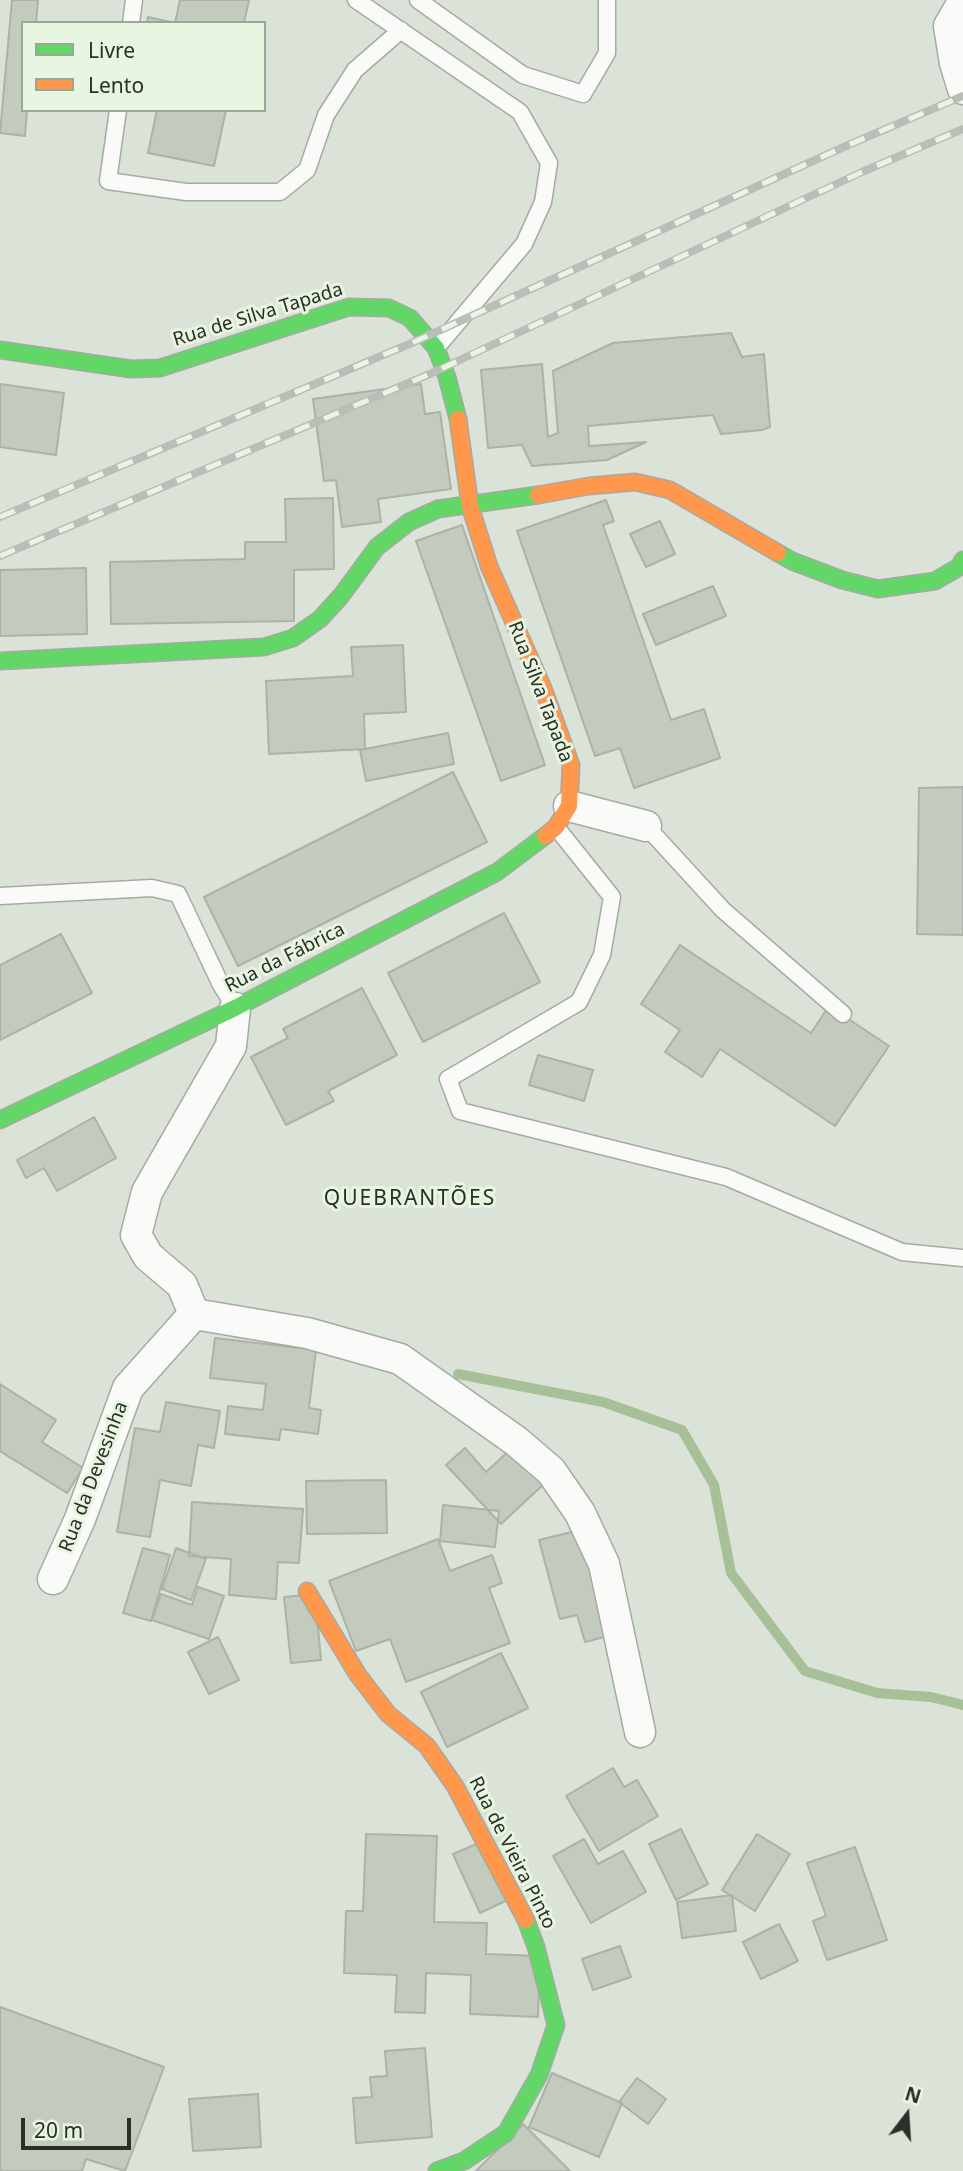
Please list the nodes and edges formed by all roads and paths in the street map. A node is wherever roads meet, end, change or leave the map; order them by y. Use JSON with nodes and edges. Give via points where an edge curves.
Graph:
{"nodes":[{"id":1,"x":134,"y":0,"type":"edge"},
{"id":2,"x":356,"y":0,"type":"edge"},
{"id":3,"x":418,"y":0,"type":"edge"},
{"id":4,"x":607,"y":0,"type":"edge"},
{"id":5,"x":963,"y":2,"type":"edge"},
{"id":6,"x":131,"y":21,"type":"edge"},
{"id":7,"x":401,"y":30,"type":"junction"},
{"id":8,"x":963,"y":89,"type":"edge"},
{"id":9,"x":118,"y":112,"type":"edge"},
{"id":10,"x":436,"y":348,"type":"junction"},
{"id":11,"x":0,"y":350,"type":"edge"},
{"id":12,"x":470,"y":506,"type":"junction"},
{"id":13,"x":963,"y":561,"type":"edge"},
{"id":14,"x":0,"y":661,"type":"edge"},
{"id":15,"x":563,"y":817,"type":"junction"},
{"id":16,"x":646,"y":826,"type":"joint"},
{"id":17,"x":0,"y":896,"type":"edge"},
{"id":18,"x":235,"y":1008,"type":"junction"},
{"id":19,"x":843,"y":1014,"type":"dead end"},
{"id":20,"x":0,"y":1120,"type":"edge"},
{"id":21,"x":963,"y":1258,"type":"edge"},
{"id":22,"x":194,"y":1314,"type":"junction"},
{"id":23,"x":53,"y":1579,"type":"dead end"},
{"id":24,"x":307,"y":1591,"type":"dead end"},
{"id":25,"x":640,"y":1732,"type":"dead end"},
{"id":26,"x":437,"y":2171,"type":"edge"}],
"edges":[{"from":1,"to":6,"type":"lane"},
{"from":2,"to":7,"type":"lane"},
{"from":3,"to":4,"type":"lane","via":[[523,75],[583,94],[607,53]]},
{"from":5,"to":8,"type":"street","via":[[949,26]]},
{"from":7,"to":9,"type":"lane","via":[[355,70],[326,115],[307,170],[280,192],[186,192],[108,181]]},
{"from":7,"to":10,"type":"lane","via":[[520,112],[549,163],[543,202],[524,244]]},
{"from":10,"to":11,"type":"street","name":"Rua de Silva Tapada","via":[[410,318],[390,308],[349,307],[160,368],[131,369]]},
{"from":10,"to":12,"type":"street","name":"Rua de Silva Tapada","via":[[461,432]]},
{"from":12,"to":13,"type":"street","via":[[635,482],[670,490],[792,561],[878,589],[935,581]]},
{"from":12,"to":14,"type":"street","via":[[438,509],[409,522],[377,547],[320,619],[293,638],[264,647]]},
{"from":12,"to":15,"type":"street","name":"Rua Silva Tapada","via":[[489,566],[571,765]]},
{"from":15,"to":16,"type":"street"},
{"from":15,"to":18,"type":"street","name":"Rua da Fábrica","via":[[497,872]]},
{"from":15,"to":21,"type":"lane","via":[[612,897],[603,955],[579,1002],[448,1079],[460,1111],[726,1177],[902,1252]]},
{"from":16,"to":19,"type":"lane","via":[[723,910]]},
{"from":17,"to":18,"type":"lane","via":[[152,888],[178,894]]},
{"from":18,"to":20,"type":"street","name":"Rua da Fábrica"},
{"from":18,"to":22,"type":"street","via":[[231,1046],[147,1192],[136,1235],[148,1256],[182,1285]]},
{"from":22,"to":23,"type":"street","name":"Rua da Devesinha","via":[[128,1388]]},
{"from":22,"to":25,"type":"street","via":[[307,1333],[400,1359],[551,1471],[580,1513],[604,1564]]},
{"from":24,"to":26,"type":"street","name":"Rua de Vieira Pinto","via":[[358,1675],[388,1714],[427,1746],[456,1786],[524,1915],[556,2025],[539,2075],[506,2133],[464,2161]]}]}
